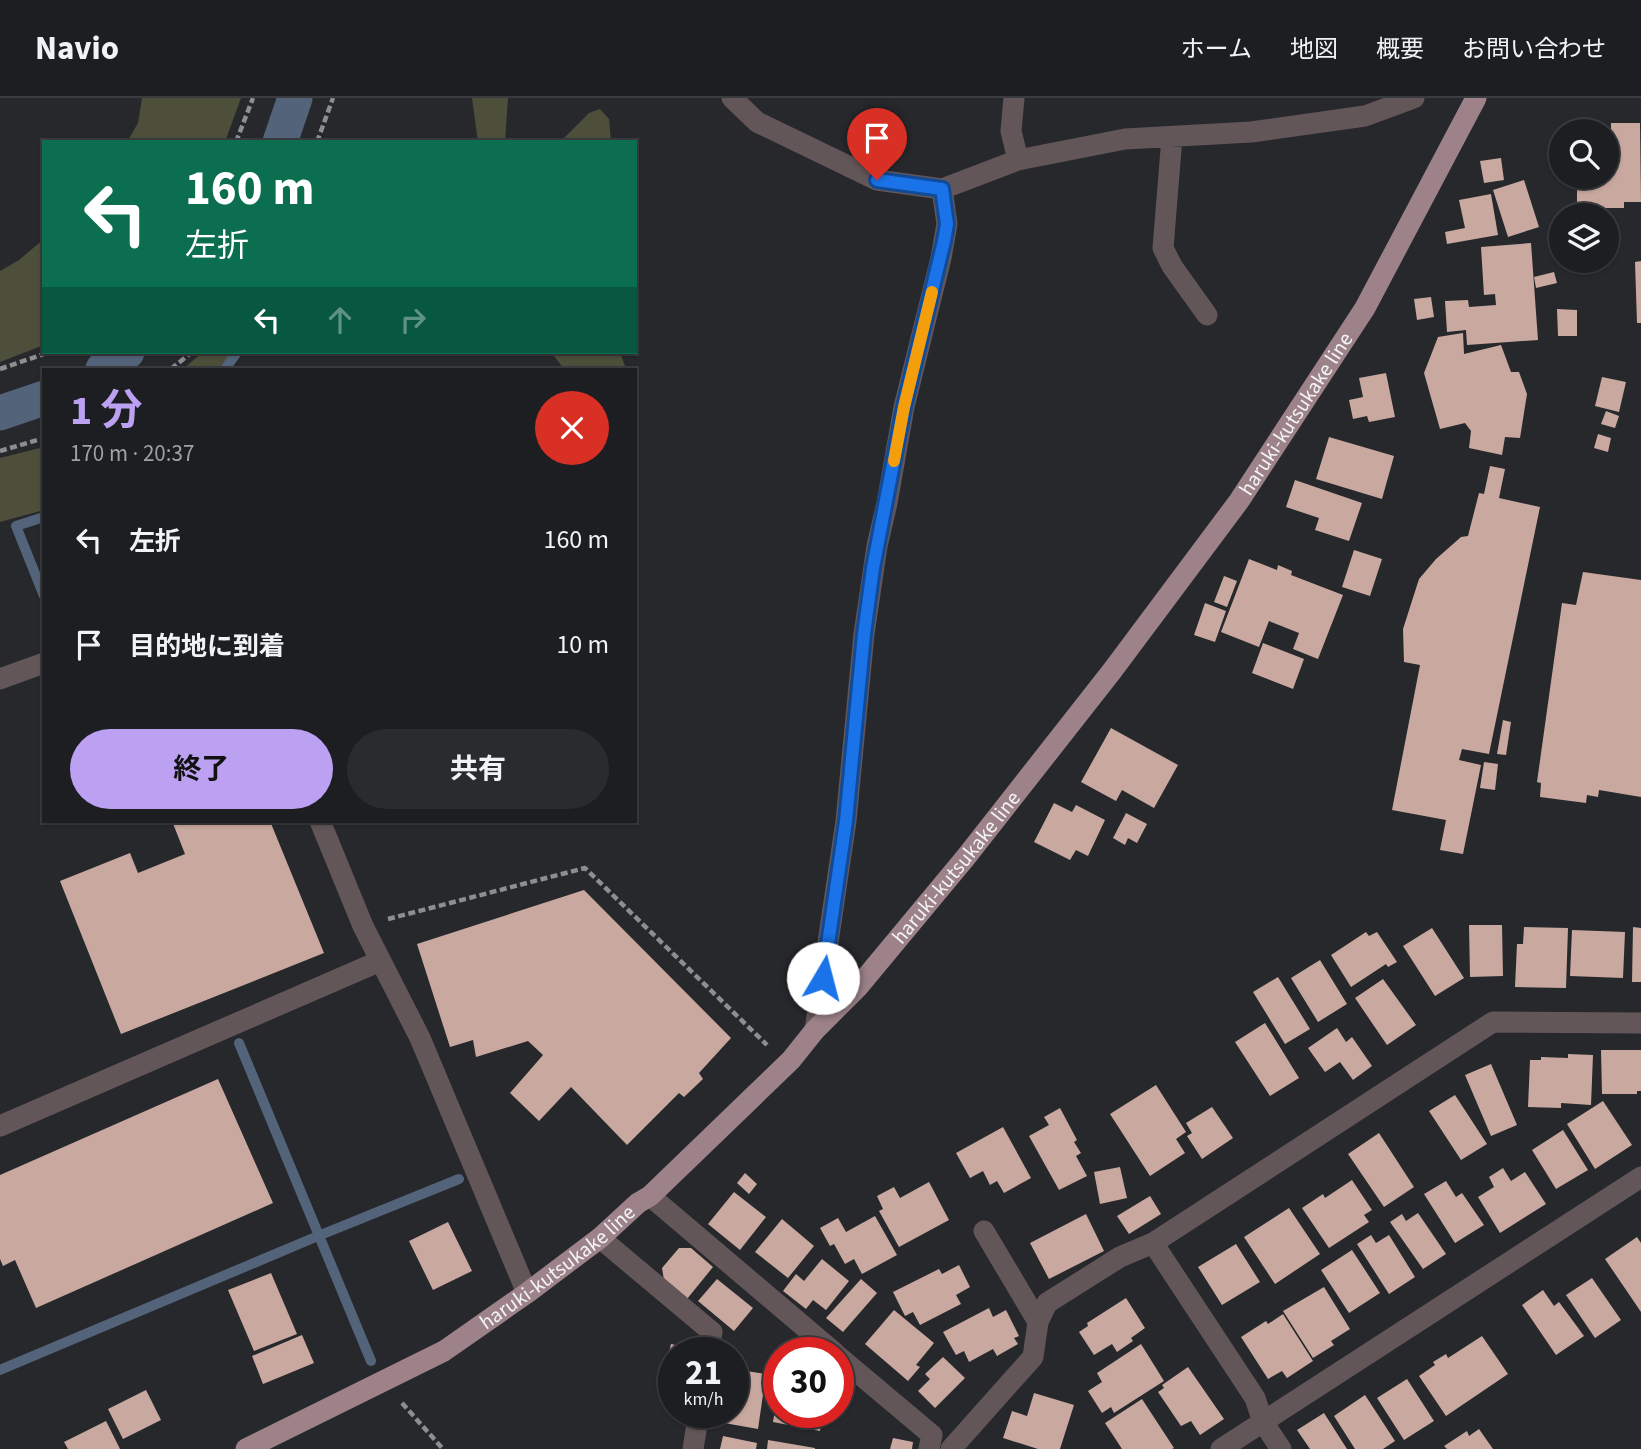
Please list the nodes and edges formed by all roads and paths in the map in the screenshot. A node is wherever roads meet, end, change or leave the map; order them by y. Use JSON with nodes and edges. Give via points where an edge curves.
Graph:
{"nodes":[{"id":1,"x":253,"y":98,"type":"edge"},
{"id":2,"x":333,"y":98,"type":"edge"},
{"id":3,"x":732,"y":98,"type":"edge"},
{"id":4,"x":1014,"y":98,"type":"edge"},
{"id":5,"x":1414,"y":98,"type":"edge"},
{"id":6,"x":1476,"y":98,"type":"edge"},
{"id":7,"x":1172,"y":138,"type":"junction"},
{"id":8,"x":237,"y":140,"type":"edge"},
{"id":9,"x":318,"y":140,"type":"edge"},
{"id":10,"x":1018,"y":160,"type":"junction"},
{"id":11,"x":942,"y":189,"type":"junction"},
{"id":12,"x":1208,"y":315,"type":"dead end"},
{"id":13,"x":44,"y":354,"type":"edge"},
{"id":14,"x":190,"y":354,"type":"edge"},
{"id":15,"x":172,"y":368,"type":"edge"},
{"id":16,"x":0,"y":369,"type":"edge"},
{"id":17,"x":42,"y":439,"type":"edge"},
{"id":18,"x":0,"y":451,"type":"edge"},
{"id":19,"x":42,"y":664,"type":"edge"},
{"id":20,"x":0,"y":679,"type":"edge"},
{"id":21,"x":321,"y":823,"type":"edge"},
{"id":22,"x":363,"y":926,"type":"junction"},
{"id":23,"x":380,"y":961,"type":"junction"},
{"id":24,"x":1641,"y":1023,"type":"edge"},
{"id":25,"x":815,"y":1030,"type":"junction"},
{"id":26,"x":791,"y":1060,"type":"junction"},
{"id":27,"x":0,"y":1126,"type":"edge"},
{"id":28,"x":1641,"y":1177,"type":"edge"},
{"id":29,"x":650,"y":1196,"type":"junction"},
{"id":30,"x":984,"y":1231,"type":"dead end"},
{"id":31,"x":600,"y":1238,"type":"junction"},
{"id":32,"x":1153,"y":1243,"type":"junction"},
{"id":33,"x":527,"y":1293,"type":"junction"},
{"id":34,"x":1038,"y":1322,"type":"junction"},
{"id":35,"x":711,"y":1337,"type":"edge"},
{"id":36,"x":816,"y":1337,"type":"edge"},
{"id":37,"x":854,"y":1371,"type":"edge"},
{"id":38,"x":383,"y":1382,"type":"junction"},
{"id":39,"x":1263,"y":1422,"type":"junction"},
{"id":40,"x":696,"y":1428,"type":"edge"},
{"id":41,"x":930,"y":1442,"type":"edge"},
{"id":42,"x":246,"y":1449,"type":"edge"},
{"id":43,"x":443,"y":1449,"type":"edge"},
{"id":44,"x":693,"y":1449,"type":"edge"},
{"id":45,"x":951,"y":1449,"type":"edge"},
{"id":46,"x":1221,"y":1449,"type":"edge"},
{"id":47,"x":1280,"y":1449,"type":"edge"}],
"edges":[{"from":1,"to":8,"type":"path"},
{"from":2,"to":9,"type":"path"},
{"from":3,"to":11,"type":"street","via":[[757,122],[877,180]]},
{"from":4,"to":10,"type":"street","via":[[1010,131]]},
{"from":5,"to":7,"type":"street","via":[[1365,116]]},
{"from":6,"to":25,"type":"main road","name":"haruki-kutsukake line","via":[[1365,308],[1239,501],[965,857],[858,987]]},
{"from":7,"to":10,"type":"street","via":[[1125,139]]},
{"from":7,"to":12,"type":"street","via":[[1163,248]]},
{"from":10,"to":11,"type":"street"},
{"from":11,"to":25,"type":"street","via":[[945,236],[904,407],[875,559],[846,821]]},
{"from":13,"to":16,"type":"path"},
{"from":14,"to":15,"type":"path"},
{"from":17,"to":18,"type":"path"},
{"from":19,"to":20,"type":"street"},
{"from":21,"to":22,"type":"street"},
{"from":22,"to":23,"type":"street"},
{"from":22,"to":26,"type":"path","via":[[585,868],[760,1040]]},
{"from":23,"to":27,"type":"street"},
{"from":23,"to":33,"type":"street","via":[[420,1038]]},
{"from":24,"to":32,"type":"street","via":[[1493,1022]]},
{"from":25,"to":26,"type":"main road","name":"haruki-kutsukake line"},
{"from":26,"to":29,"type":"main road","name":"haruki-kutsukake line"},
{"from":28,"to":39,"type":"street"},
{"from":29,"to":31,"type":"main road","name":"haruki-kutsukake line"},
{"from":29,"to":36,"type":"street"},
{"from":30,"to":34,"type":"street"},
{"from":31,"to":33,"type":"main road","name":"haruki-kutsukake line"},
{"from":31,"to":35,"type":"street","via":[[712,1332]]},
{"from":32,"to":34,"type":"street","via":[[1120,1257],[1047,1303]]},
{"from":32,"to":39,"type":"street","via":[[1255,1398]]},
{"from":33,"to":38,"type":"main road","name":"haruki-kutsukake line","via":[[444,1351]]},
{"from":34,"to":45,"type":"street","via":[[1033,1357]]},
{"from":37,"to":41,"type":"street"},
{"from":38,"to":42,"type":"main road","name":"haruki-kutsukake line"},
{"from":38,"to":43,"type":"path"},
{"from":39,"to":46,"type":"street"},
{"from":39,"to":47,"type":"street"},
{"from":40,"to":44,"type":"street"},
{"from":41,"to":45,"type":"street"}]}
